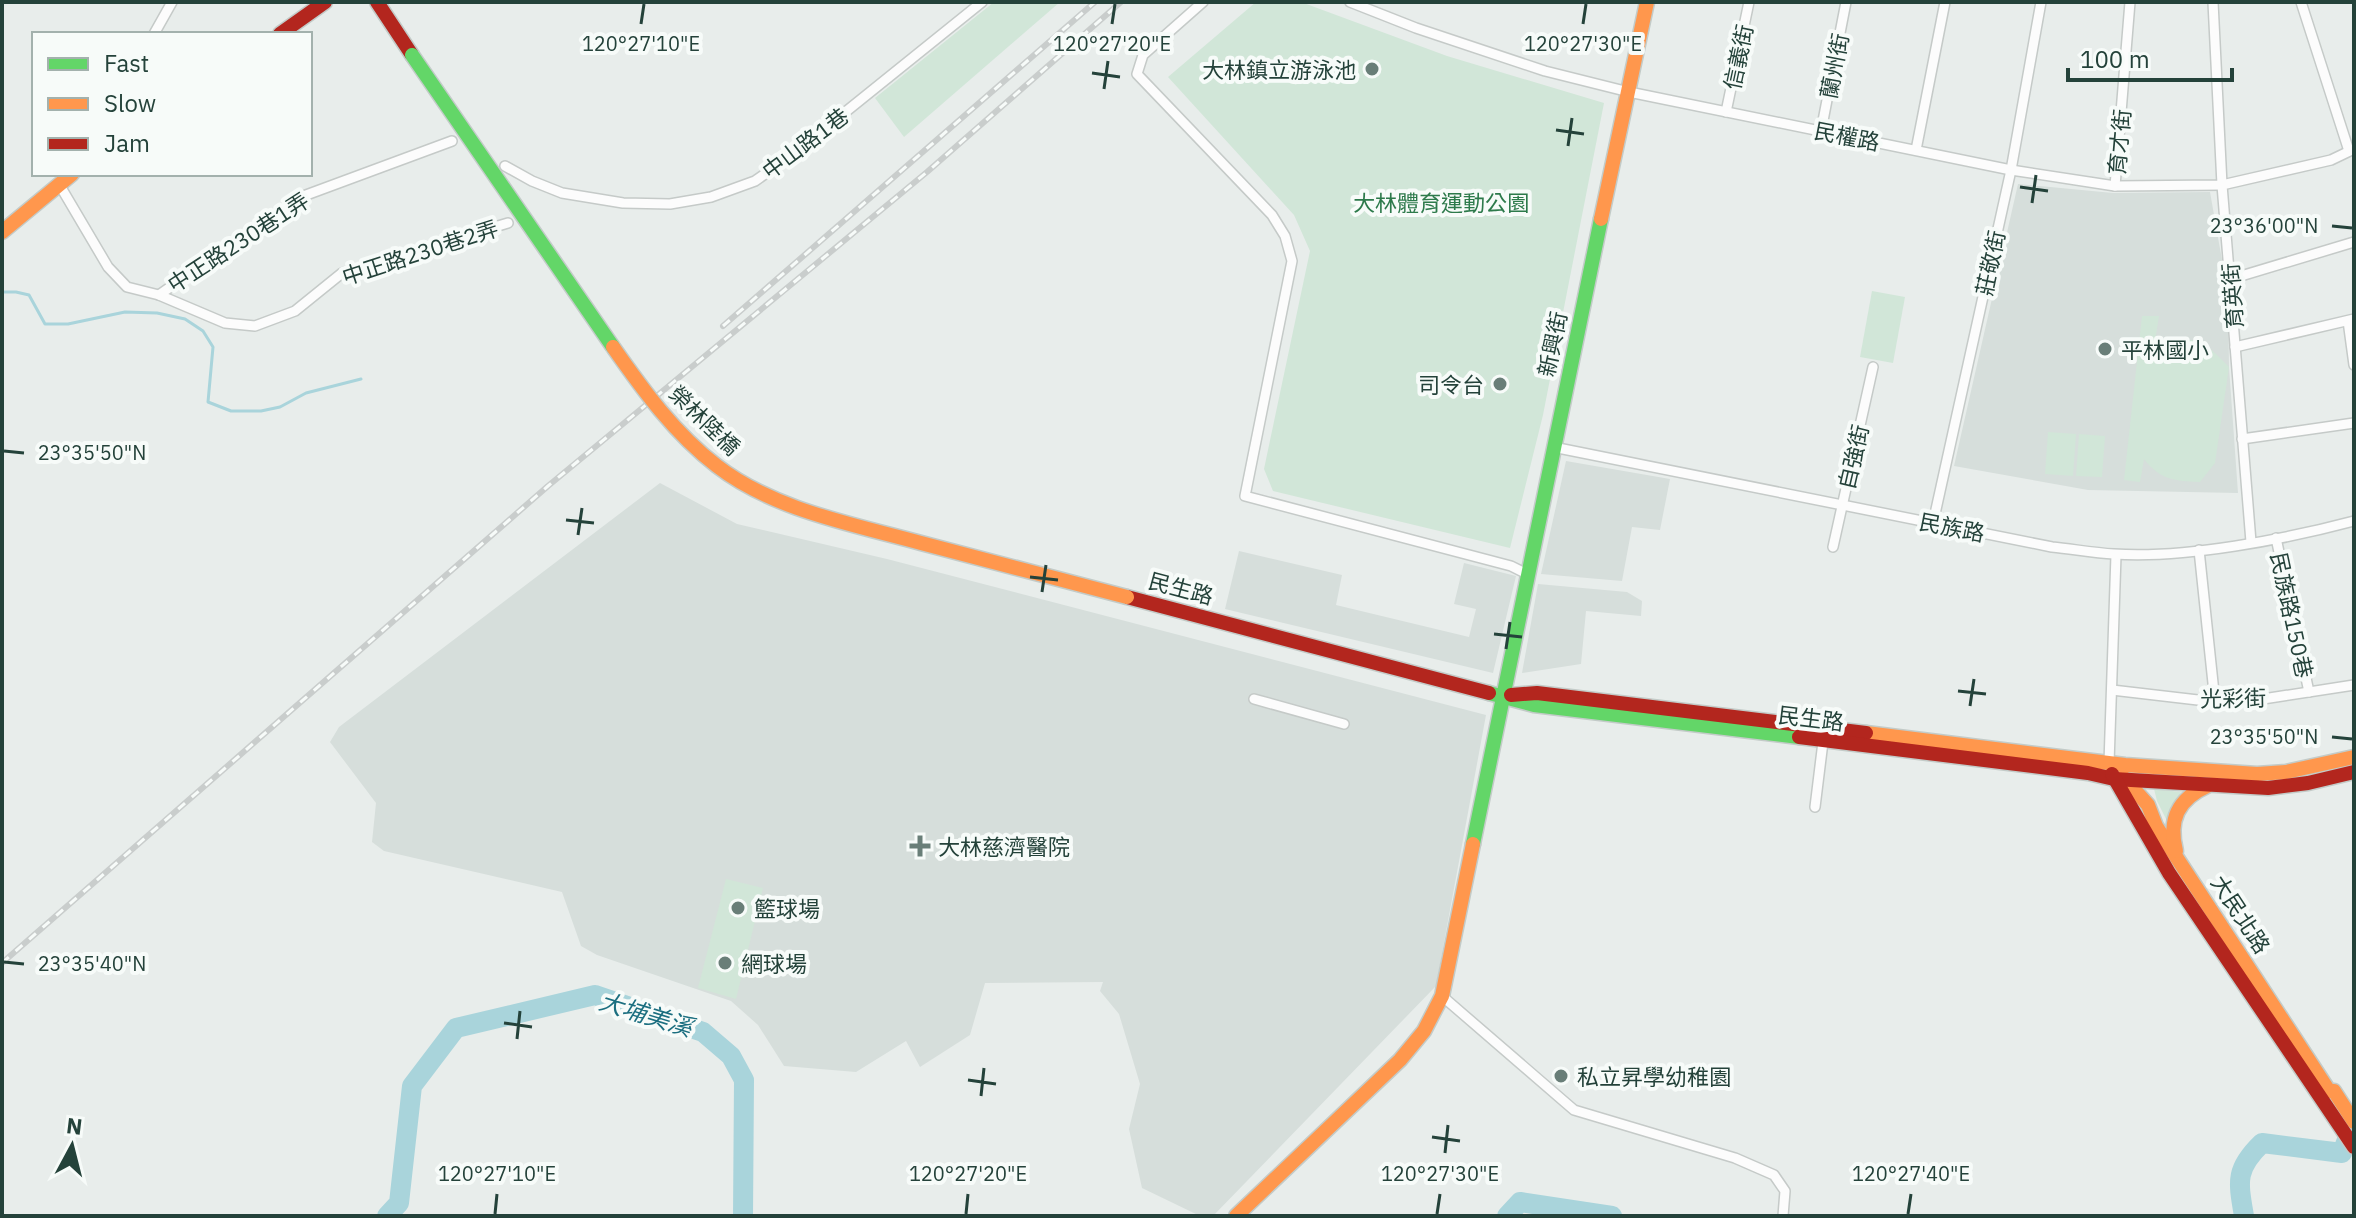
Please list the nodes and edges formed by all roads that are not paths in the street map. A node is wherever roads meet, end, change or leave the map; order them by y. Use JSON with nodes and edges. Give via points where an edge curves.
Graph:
{"nodes":[{"id":1,"x":172,"y":2,"type":"edge"},
{"id":2,"x":325,"y":2,"type":"edge"},
{"id":3,"x":377,"y":2,"type":"edge"},
{"id":4,"x":982,"y":2,"type":"edge"},
{"id":5,"x":1203,"y":2,"type":"edge"},
{"id":6,"x":1350,"y":2,"type":"edge"},
{"id":7,"x":1647,"y":2,"type":"edge"},
{"id":8,"x":1749,"y":2,"type":"edge"},
{"id":9,"x":1846,"y":2,"type":"edge"},
{"id":10,"x":1945,"y":2,"type":"edge"},
{"id":11,"x":2041,"y":2,"type":"edge"},
{"id":12,"x":2130,"y":2,"type":"edge"},
{"id":13,"x":2213,"y":2,"type":"edge"},
{"id":14,"x":2301,"y":2,"type":"edge"},
{"id":15,"x":155,"y":32,"type":"edge"},
{"id":16,"x":283,"y":32,"type":"edge"},
{"id":17,"x":1629,"y":92,"type":"junction"},
{"id":18,"x":1726,"y":112,"type":"junction"},
{"id":19,"x":1821,"y":131,"type":"junction"},
{"id":20,"x":452,"y":141,"type":"dead end"},
{"id":21,"x":1916,"y":150,"type":"junction"},
{"id":22,"x":2351,"y":150,"type":"edge"},
{"id":23,"x":505,"y":166,"type":"dead end"},
{"id":24,"x":2011,"y":170,"type":"junction"},
{"id":25,"x":68,"y":177,"type":"edge"},
{"id":26,"x":2222,"y":185,"type":"junction"},
{"id":27,"x":2115,"y":186,"type":"junction"},
{"id":28,"x":508,"y":223,"type":"dead end"},
{"id":29,"x":2,"y":232,"type":"edge"},
{"id":30,"x":2354,"y":242,"type":"edge"},
{"id":31,"x":2231,"y":279,"type":"junction"},
{"id":32,"x":159,"y":295,"type":"junction"},
{"id":33,"x":2351,"y":320,"type":"edge"},
{"id":34,"x":2235,"y":347,"type":"junction"},
{"id":35,"x":2354,"y":365,"type":"edge"},
{"id":36,"x":1873,"y":367,"type":"dead end"},
{"id":37,"x":2354,"y":423,"type":"edge"},
{"id":38,"x":2242,"y":439,"type":"junction"},
{"id":39,"x":1553,"y":447,"type":"junction"},
{"id":40,"x":1842,"y":505,"type":"junction"},
{"id":41,"x":2354,"y":521,"type":"edge"},
{"id":42,"x":1933,"y":523,"type":"junction"},
{"id":43,"x":2276,"y":538,"type":"junction"},
{"id":44,"x":2251,"y":542,"type":"junction"},
{"id":45,"x":1833,"y":547,"type":"dead end"},
{"id":46,"x":2199,"y":550,"type":"junction"},
{"id":47,"x":2116,"y":555,"type":"junction"},
{"id":48,"x":1527,"y":574,"type":"junction"},
{"id":49,"x":1127,"y":597,"type":"joint"},
{"id":50,"x":2354,"y":685,"type":"edge"},
{"id":51,"x":2112,"y":690,"type":"junction"},
{"id":52,"x":2309,"y":692,"type":"junction"},
{"id":53,"x":1502,"y":696,"type":"junction"},
{"id":54,"x":1254,"y":699,"type":"dead end"},
{"id":55,"x":2215,"y":702,"type":"junction"},
{"id":56,"x":1344,"y":724,"type":"dead end"},
{"id":57,"x":1823,"y":742,"type":"junction"},
{"id":58,"x":2354,"y":757,"type":"edge"},
{"id":59,"x":2109,"y":763,"type":"junction"},
{"id":60,"x":2354,"y":772,"type":"edge"},
{"id":61,"x":2121,"y":774,"type":"junction"},
{"id":62,"x":2209,"y":785,"type":"junction"},
{"id":63,"x":1815,"y":807,"type":"dead end"},
{"id":64,"x":2179,"y":859,"type":"junction"},
{"id":65,"x":1442,"y":996,"type":"junction"},
{"id":66,"x":2328,"y":1094,"type":"junction"},
{"id":67,"x":2354,"y":1122,"type":"edge"},
{"id":68,"x":2354,"y":1147,"type":"edge"},
{"id":69,"x":1236,"y":1216,"type":"edge"},
{"id":70,"x":1783,"y":1216,"type":"edge"}],
"edges":[{"from":1,"to":15,"type":"street"},
{"from":2,"to":16,"type":"main road"},
{"from":3,"to":49,"type":"main road","name":"榮林陸橋","bridge":true,"via":[[639,384],[682,435],[718,467],[769,497],[847,523]]},
{"from":4,"to":23,"type":"street","name":"中山路1巷","via":[[792,155],[755,181],[711,197],[670,204],[623,203],[562,193]]},
{"from":5,"to":48,"type":"street","via":[[1143,55],[1137,74],[1272,215],[1292,261],[1245,496]]},
{"from":6,"to":17,"type":"street","name":"民權路","via":[[1545,71]]},
{"from":7,"to":17,"type":"main road","name":"新興街"},
{"from":8,"to":18,"type":"street","name":"信義街"},
{"from":9,"to":19,"type":"street","name":"蘭州街"},
{"from":10,"to":21,"type":"street"},
{"from":11,"to":24,"type":"street","name":"莊敬街"},
{"from":12,"to":27,"type":"street","name":"育才街"},
{"from":13,"to":26,"type":"street","name":"育英街"},
{"from":14,"to":22,"type":"street"},
{"from":17,"to":18,"type":"street","name":"民權路"},
{"from":17,"to":39,"type":"main road","name":"新興街"},
{"from":18,"to":19,"type":"street","name":"民權路"},
{"from":19,"to":21,"type":"street","name":"民權路"},
{"from":20,"to":32,"type":"street","name":"中正路230巷1弄","via":[[298,198]]},
{"from":21,"to":24,"type":"street","name":"民權路"},
{"from":22,"to":26,"type":"street","name":"民權路","via":[[2331,160]]},
{"from":24,"to":27,"type":"street","name":"民權路"},
{"from":24,"to":42,"type":"street","name":"莊敬街"},
{"from":25,"to":29,"type":"main road"},
{"from":25,"to":32,"type":"street","name":"中正路230巷2弄","via":[[108,267],[127,287]]},
{"from":26,"to":27,"type":"street","name":"民權路"},
{"from":26,"to":31,"type":"street","name":"育英街"},
{"from":28,"to":32,"type":"street","name":"中正路230巷2弄","via":[[342,273],[295,311],[255,326],[225,323]]},
{"from":30,"to":31,"type":"street"},
{"from":31,"to":34,"type":"street","name":"育英街"},
{"from":33,"to":34,"type":"street"},
{"from":33,"to":35,"type":"street"},
{"from":34,"to":38,"type":"street","name":"育英街"},
{"from":36,"to":40,"type":"street","name":"自強街"},
{"from":37,"to":38,"type":"street"},
{"from":38,"to":44,"type":"street","name":"育英街"},
{"from":39,"to":40,"type":"street","name":"民族路"},
{"from":39,"to":48,"type":"main road","name":"新興街"},
{"from":40,"to":42,"type":"street","name":"民族路"},
{"from":40,"to":45,"type":"street","name":"自強街"},
{"from":41,"to":43,"type":"street","name":"民族路"},
{"from":42,"to":47,"type":"street","name":"民族路"},
{"from":43,"to":44,"type":"street","name":"民族路"},
{"from":43,"to":52,"type":"street","name":"民族路150巷"},
{"from":44,"to":46,"type":"street","name":"民族路"},
{"from":46,"to":47,"type":"street","name":"民族路"},
{"from":46,"to":55,"type":"street"},
{"from":47,"to":51,"type":"street"},
{"from":48,"to":53,"type":"main road","name":"新興街"},
{"from":49,"to":53,"type":"main road","name":"民生路"},
{"from":50,"to":52,"type":"street","name":"光彩街"},
{"from":51,"to":55,"type":"street","name":"光彩街"},
{"from":51,"to":59,"type":"street"},
{"from":52,"to":55,"type":"street","name":"光彩街"},
{"from":53,"to":57,"type":"main road","name":"民生路","via":[[1534,705]]},
{"from":53,"to":59,"type":"main road","name":"民生路","via":[[1537,693],[1593,699]]},
{"from":53,"to":65,"type":"main road","name":"新興街"},
{"from":54,"to":56,"type":"street"},
{"from":57,"to":61,"type":"main road","name":"民生路"},
{"from":57,"to":63,"type":"street"},
{"from":58,"to":61,"type":"main road","name":"民生路","via":[[2286,772]]},
{"from":59,"to":61,"type":"main road","name":"民生路"},
{"from":60,"to":62,"type":"main road","via":[[2268,788]]},
{"from":61,"to":62,"type":"main road"},
{"from":61,"to":64,"type":"main road","name":"大民北路","via":[[2148,805]]},
{"from":61,"to":66,"type":"main road","name":"大民北路","via":[[2169,873]]},
{"from":62,"to":64,"type":"main road","via":[[2183,799],[2172,818]]},
{"from":64,"to":66,"type":"main road","name":"大民北路"},
{"from":65,"to":69,"type":"main road","name":"新興街","via":[[1424,1031],[1400,1060]]},
{"from":65,"to":70,"type":"street","via":[[1574,1110],[1735,1158],[1774,1175],[1785,1191]]},
{"from":66,"to":67,"type":"main road"},
{"from":66,"to":68,"type":"main road"}]}
